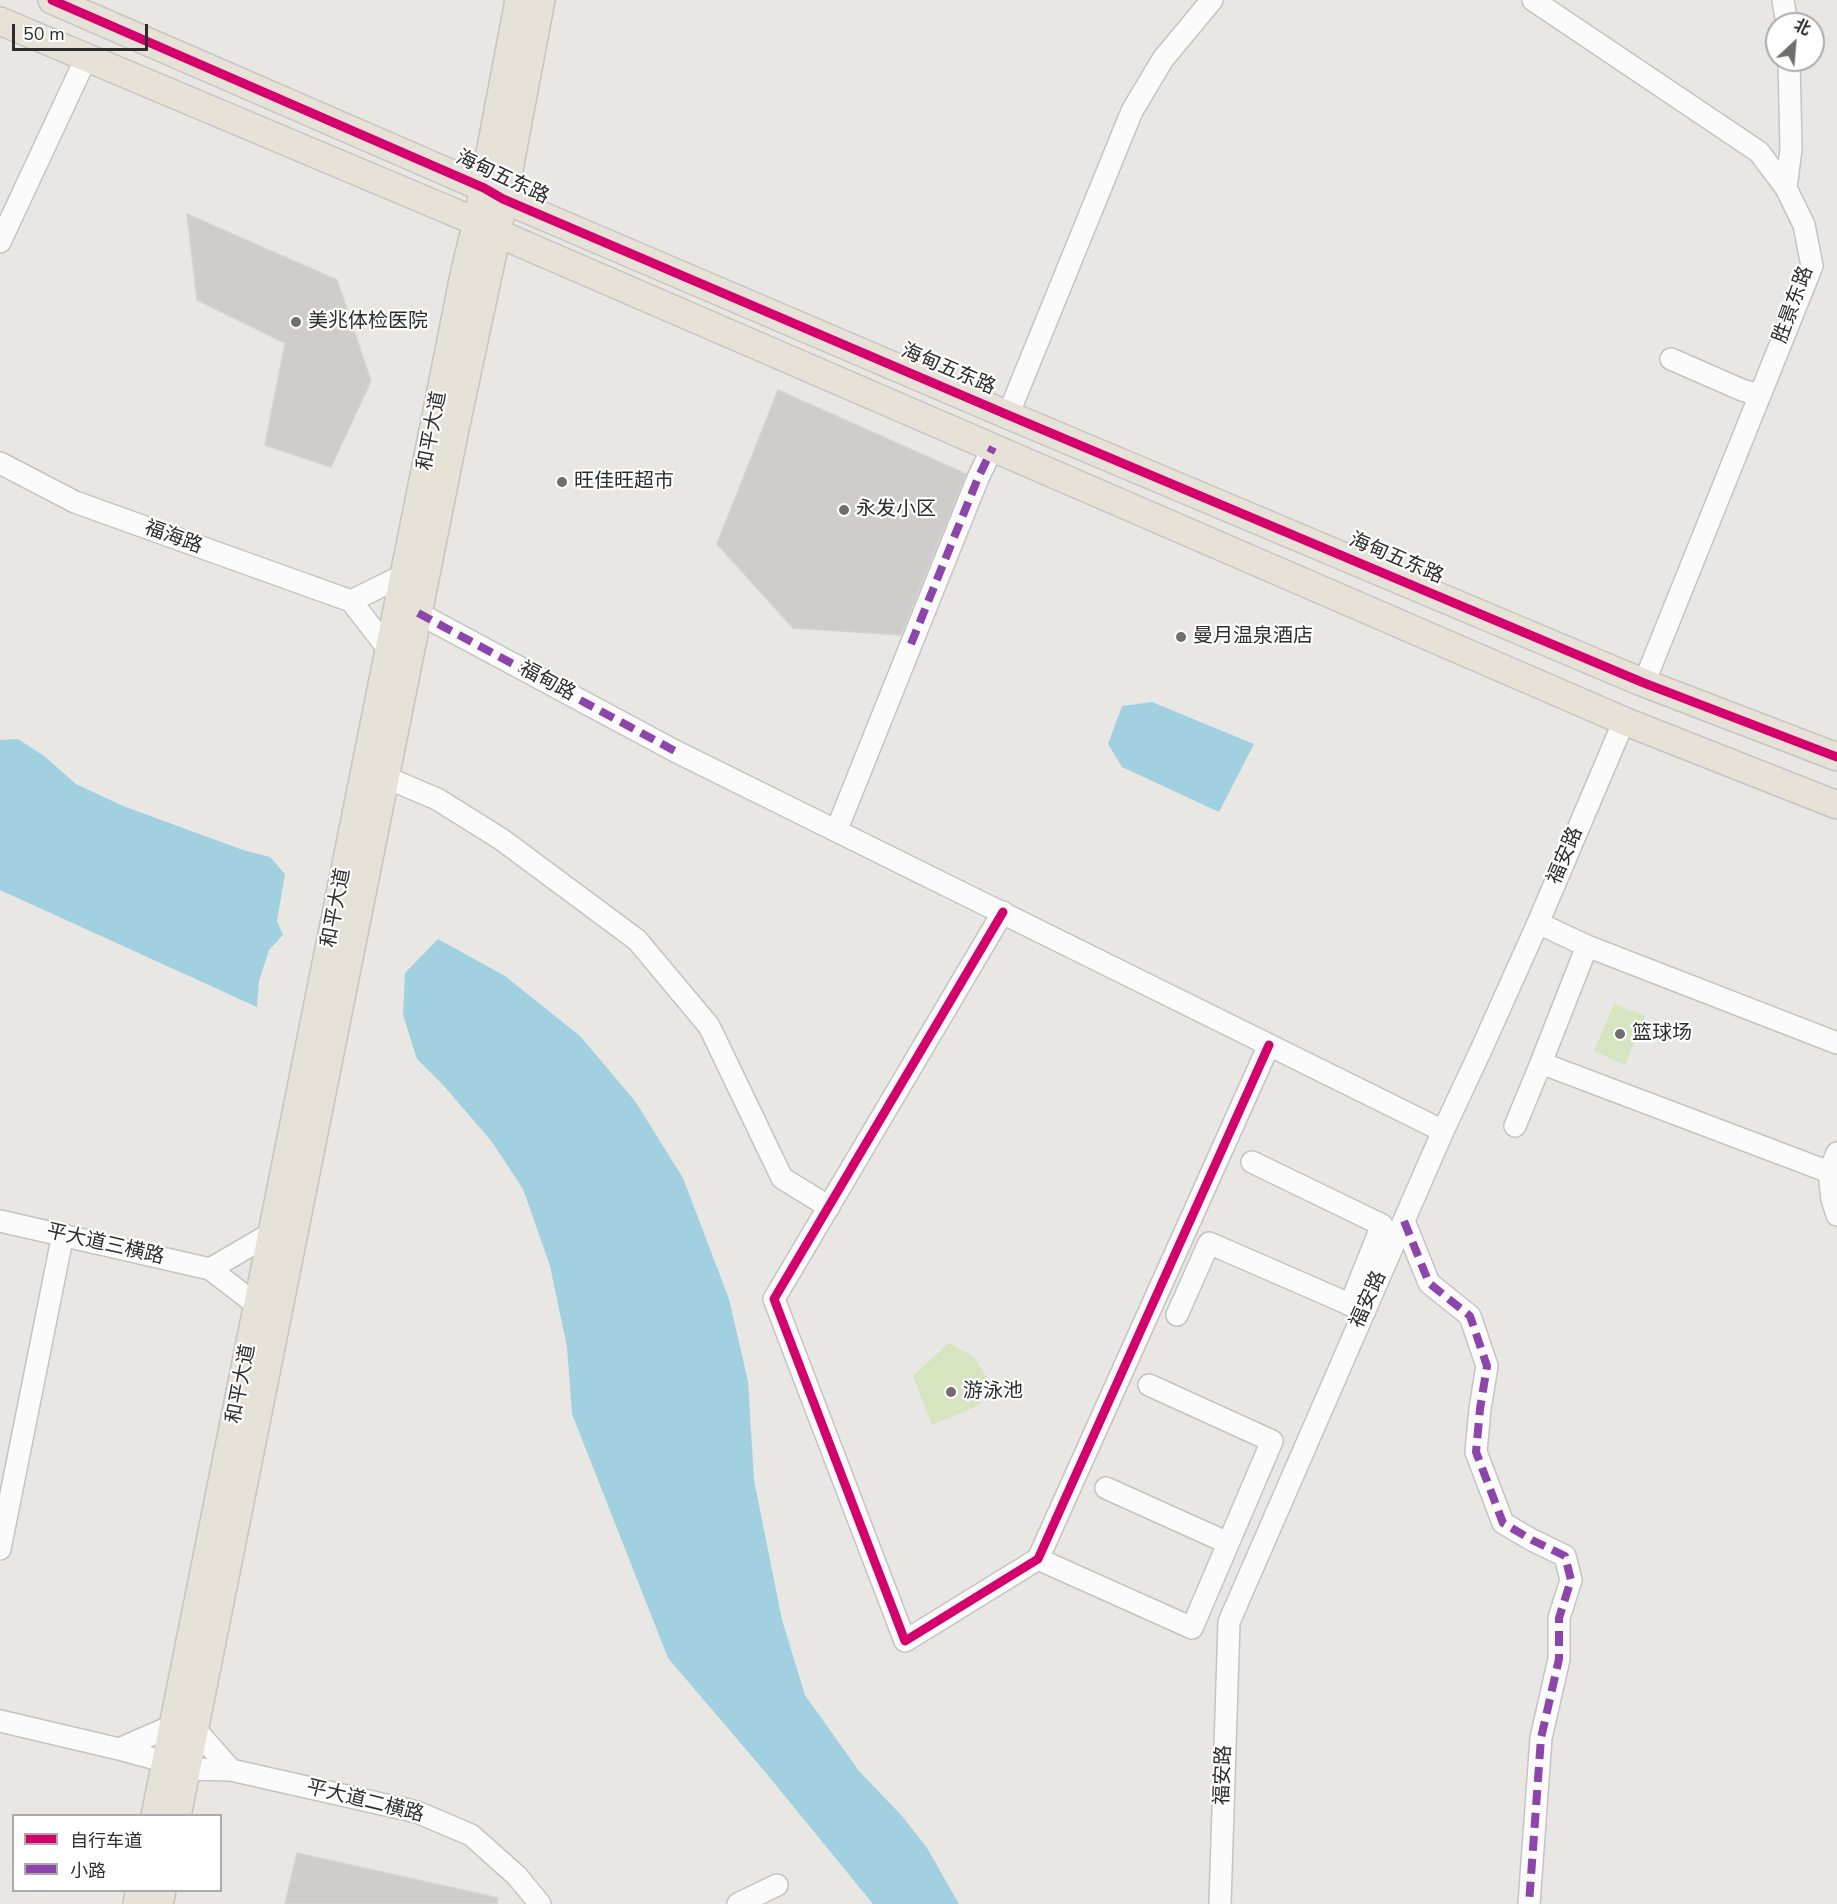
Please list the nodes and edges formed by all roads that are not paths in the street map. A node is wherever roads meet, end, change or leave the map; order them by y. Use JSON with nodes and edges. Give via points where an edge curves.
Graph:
{"nodes":[{"id":1,"x":52,"y":0,"type":"edge"},
{"id":2,"x":519,"y":0,"type":"edge"},
{"id":3,"x":540,"y":0,"type":"edge"},
{"id":4,"x":1212,"y":0,"type":"edge"},
{"id":5,"x":1533,"y":0,"type":"edge"},
{"id":6,"x":0,"y":21,"type":"edge"},
{"id":7,"x":86,"y":58,"type":"junction"},
{"id":8,"x":1789,"y":72,"type":"edge"},
{"id":9,"x":1786,"y":188,"type":"junction"},
{"id":10,"x":493,"y":194,"type":"junction"},
{"id":11,"x":487,"y":228,"type":"junction"},
{"id":12,"x":0,"y":242,"type":"edge"},
{"id":13,"x":1671,"y":359,"type":"dead end"},
{"id":14,"x":1759,"y":395,"type":"junction"},
{"id":15,"x":1008,"y":415,"type":"junction"},
{"id":16,"x":993,"y":447,"type":"junction"},
{"id":17,"x":0,"y":463,"type":"edge"},
{"id":18,"x":404,"y":575,"type":"junction"},
{"id":19,"x":351,"y":601,"type":"junction"},
{"id":20,"x":418,"y":613,"type":"junction"},
{"id":21,"x":389,"y":650,"type":"junction"},
{"id":22,"x":1644,"y":683,"type":"junction"},
{"id":23,"x":1624,"y":721,"type":"junction"},
{"id":24,"x":1837,"y":757,"type":"edge"},
{"id":25,"x":385,"y":777,"type":"junction"},
{"id":26,"x":1837,"y":805,"type":"edge"},
{"id":27,"x":837,"y":830,"type":"junction"},
{"id":28,"x":1003,"y":912,"type":"junction"},
{"id":29,"x":1538,"y":923,"type":"junction"},
{"id":30,"x":1587,"y":946,"type":"junction"},
{"id":31,"x":1837,"y":1043,"type":"edge"},
{"id":32,"x":1269,"y":1044,"type":"junction"},
{"id":33,"x":1541,"y":1063,"type":"junction"},
{"id":34,"x":1515,"y":1126,"type":"dead end"},
{"id":35,"x":1443,"y":1131,"type":"junction"},
{"id":36,"x":1252,"y":1161,"type":"dead end"},
{"id":37,"x":1833,"y":1163,"type":"edge"},
{"id":38,"x":828,"y":1208,"type":"junction"},
{"id":39,"x":1837,"y":1215,"type":"edge"},
{"id":40,"x":0,"y":1221,"type":"edge"},
{"id":41,"x":1404,"y":1221,"type":"junction"},
{"id":42,"x":272,"y":1233,"type":"junction"},
{"id":43,"x":63,"y":1234,"type":"junction"},
{"id":44,"x":210,"y":1269,"type":"junction"},
{"id":45,"x":258,"y":1305,"type":"junction"},
{"id":46,"x":1357,"y":1308,"type":"junction"},
{"id":47,"x":1177,"y":1315,"type":"dead end"},
{"id":48,"x":1149,"y":1385,"type":"dead end"},
{"id":49,"x":1106,"y":1488,"type":"dead end"},
{"id":50,"x":1228,"y":1544,"type":"junction"},
{"id":51,"x":0,"y":1549,"type":"edge"},
{"id":52,"x":1038,"y":1559,"type":"junction"},
{"id":53,"x":0,"y":1721,"type":"edge"},
{"id":54,"x":184,"y":1727,"type":"junction"},
{"id":55,"x":119,"y":1749,"type":"junction"},
{"id":56,"x":176,"y":1765,"type":"junction"},
{"id":57,"x":231,"y":1770,"type":"junction"},
{"id":58,"x":155,"y":1814,"type":"edge"},
{"id":59,"x":177,"y":1814,"type":"edge"},
{"id":60,"x":777,"y":1885,"type":"dead end"},
{"id":61,"x":540,"y":1904,"type":"edge"},
{"id":62,"x":738,"y":1904,"type":"edge"},
{"id":63,"x":1220,"y":1904,"type":"edge"},
{"id":64,"x":1529,"y":1904,"type":"edge"}],
"edges":[{"from":1,"to":10,"type":"main road","name":"海甸五东路"},
{"from":2,"to":10,"type":"main road","name":"和平大道"},
{"from":3,"to":10,"type":"main road","name":"和平大道"},
{"from":4,"to":15,"type":"street","via":[[1163,59],[1132,111]]},
{"from":5,"to":9,"type":"street","name":"胜景东路","via":[[1759,152]]},
{"from":6,"to":7,"type":"main road"},
{"from":7,"to":11,"type":"main road"},
{"from":7,"to":12,"type":"street"},
{"from":8,"to":9,"type":"street","via":[[1791,149]]},
{"from":9,"to":14,"type":"street","name":"胜景东路","via":[[1804,225],[1812,266]]},
{"from":10,"to":11,"type":"main road","name":"和平大道"},
{"from":10,"to":15,"type":"main road","name":"海甸五东路"},
{"from":11,"to":16,"type":"main road"},
{"from":11,"to":18,"type":"main road","name":"和平大道","via":[[465,270]]},
{"from":11,"to":20,"type":"main road","name":"和平大道","via":[[455,429]]},
{"from":13,"to":14,"type":"street"},
{"from":14,"to":22,"type":"street","name":"胜景东路"},
{"from":15,"to":22,"type":"main road","name":"海甸五东路"},
{"from":16,"to":23,"type":"main road"},
{"from":16,"to":27,"type":"street"},
{"from":17,"to":19,"type":"street","name":"福海路","via":[[75,502]]},
{"from":18,"to":19,"type":"street"},
{"from":18,"to":21,"type":"main road","name":"和平大道"},
{"from":19,"to":21,"type":"street"},
{"from":20,"to":25,"type":"main road","name":"和平大道"},
{"from":20,"to":27,"type":"street","name":"福甸路","via":[[675,751]]},
{"from":21,"to":42,"type":"main road","name":"和平大道"},
{"from":22,"to":24,"type":"main road","name":"海甸五东路"},
{"from":23,"to":26,"type":"main road"},
{"from":23,"to":29,"type":"street","name":"福安路"},
{"from":25,"to":38,"type":"street","via":[[437,799],[501,839],[637,940],[709,1026],[782,1178]]},
{"from":25,"to":54,"type":"main road","name":"和平大道"},
{"from":27,"to":28,"type":"street","name":"福甸路"},
{"from":28,"to":32,"type":"street","name":"福甸路"},
{"from":28,"to":38,"type":"street"},
{"from":29,"to":30,"type":"street"},
{"from":29,"to":35,"type":"street","name":"福安路"},
{"from":30,"to":31,"type":"street"},
{"from":30,"to":33,"type":"street"},
{"from":32,"to":35,"type":"street","name":"福甸路"},
{"from":32,"to":52,"type":"street"},
{"from":33,"to":34,"type":"street"},
{"from":33,"to":37,"type":"street"},
{"from":35,"to":41,"type":"street","name":"福安路"},
{"from":36,"to":46,"type":"street","via":[[1382,1225]]},
{"from":37,"to":39,"type":"street","via":[[1832,1199]]},
{"from":38,"to":52,"type":"street","via":[[774,1299],[905,1641]]},
{"from":40,"to":43,"type":"street","name":"平大道三横路"},
{"from":41,"to":46,"type":"street","name":"福安路"},
{"from":41,"to":64,"type":"street","via":[[1429,1283],[1470,1316],[1487,1366],[1476,1452],[1503,1523],[1565,1557],[1571,1580],[1559,1618],[1559,1659],[1541,1738]]},
{"from":42,"to":44,"type":"street"},
{"from":42,"to":45,"type":"main road","name":"和平大道"},
{"from":43,"to":44,"type":"street","name":"平大道三横路"},
{"from":43,"to":51,"type":"street"},
{"from":44,"to":45,"type":"street"},
{"from":45,"to":54,"type":"main road","name":"和平大道"},
{"from":46,"to":47,"type":"street","via":[[1209,1243]]},
{"from":46,"to":63,"type":"street","name":"福安路","via":[[1229,1623]]},
{"from":48,"to":50,"type":"street","via":[[1272,1441]]},
{"from":49,"to":50,"type":"street"},
{"from":50,"to":52,"type":"street","via":[[1192,1628]]},
{"from":53,"to":55,"type":"street","name":"平大道二横路"},
{"from":54,"to":55,"type":"street"},
{"from":54,"to":56,"type":"main road","name":"和平大道"},
{"from":54,"to":57,"type":"street"},
{"from":55,"to":56,"type":"street","name":"平大道二横路"},
{"from":56,"to":57,"type":"street","name":"平大道二横路"},
{"from":56,"to":58,"type":"main road","name":"和平大道"},
{"from":56,"to":59,"type":"main road","name":"和平大道"},
{"from":57,"to":61,"type":"street","name":"平大道二横路","via":[[417,1812],[471,1835],[518,1876]]},
{"from":60,"to":62,"type":"street"}]}
